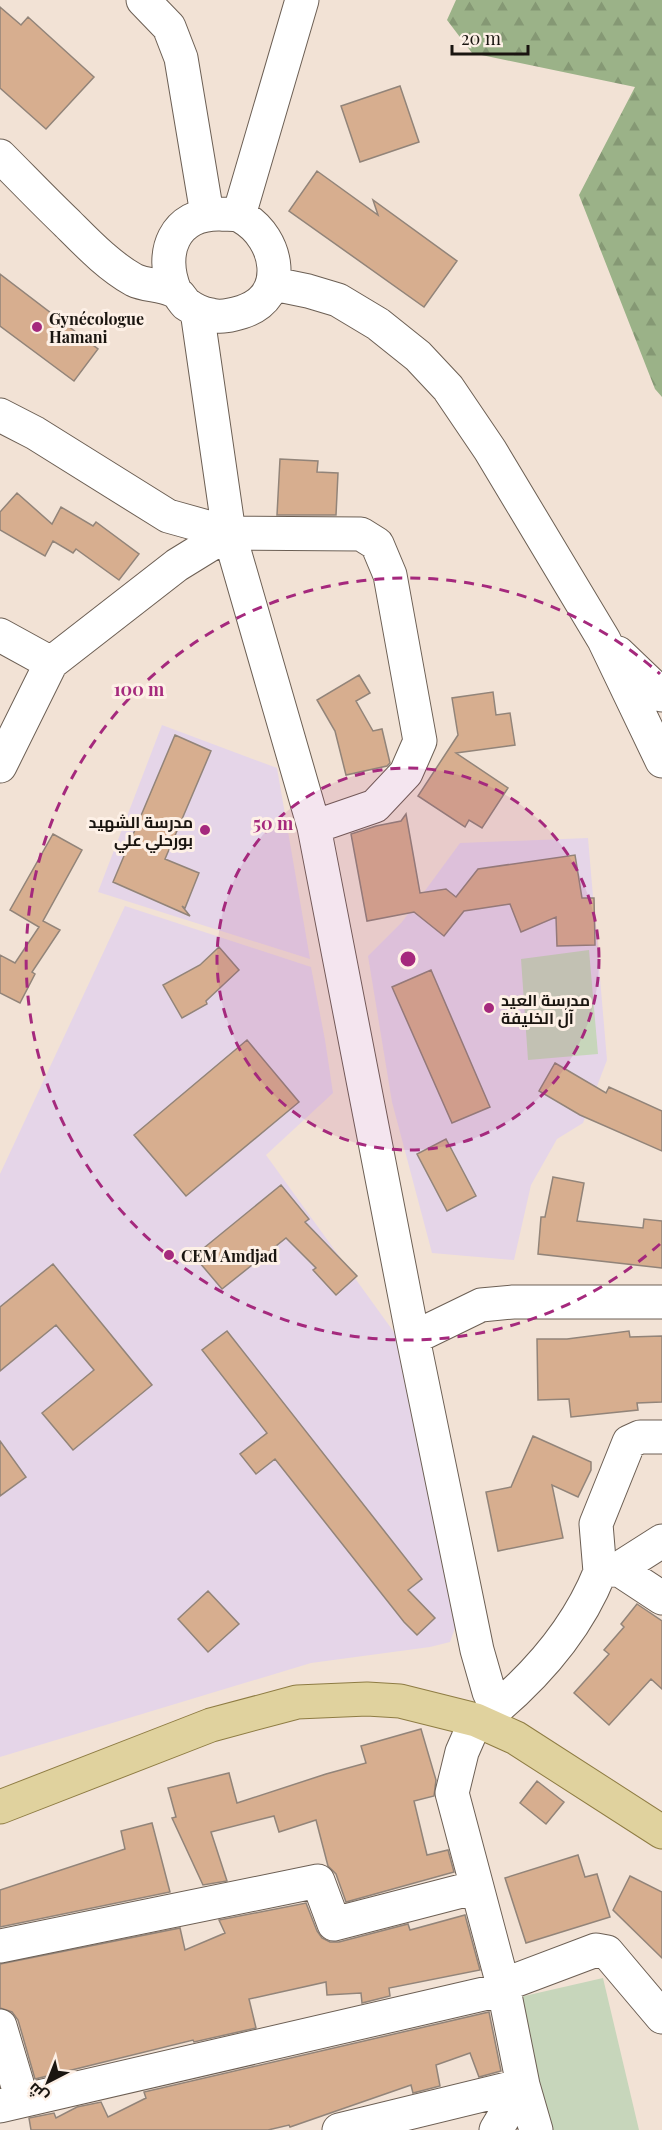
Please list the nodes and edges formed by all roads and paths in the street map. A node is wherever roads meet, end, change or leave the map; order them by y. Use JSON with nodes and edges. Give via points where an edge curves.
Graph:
{"nodes":[{"id":1,"x":143,"y":0,"type":"edge"},
{"id":2,"x":302,"y":0,"type":"edge"},
{"id":3,"x":0,"y":156,"type":"edge"},
{"id":4,"x":223,"y":214,"type":"junction"},
{"id":5,"x":274,"y":284,"type":"junction"},
{"id":6,"x":186,"y":301,"type":"junction"},
{"id":7,"x":0,"y":415,"type":"edge"},
{"id":8,"x":230,"y":533,"type":"junction"},
{"id":9,"x":0,"y":635,"type":"edge"},
{"id":10,"x":604,"y":640,"type":"junction"},
{"id":11,"x":51,"y":663,"type":"junction"},
{"id":12,"x":662,"y":695,"type":"edge"},
{"id":13,"x":662,"y":761,"type":"edge"},
{"id":14,"x":0,"y":766,"type":"edge"},
{"id":15,"x":314,"y":827,"type":"junction"},
{"id":16,"x":662,"y":1302,"type":"edge"},
{"id":17,"x":413,"y":1338,"type":"junction"},
{"id":18,"x":662,"y":1437,"type":"edge"},
{"id":19,"x":662,"y":1541,"type":"edge"},
{"id":20,"x":609,"y":1570,"type":"junction"},
{"id":21,"x":662,"y":1598,"type":"edge"},
{"id":22,"x":488,"y":1718,"type":"junction"},
{"id":23,"x":0,"y":1807,"type":"edge"},
{"id":24,"x":662,"y":1832,"type":"edge"},
{"id":25,"x":477,"y":1887,"type":"junction"},
{"id":26,"x":0,"y":1946,"type":"edge"},
{"id":27,"x":503,"y":1984,"type":"junction"},
{"id":28,"x":662,"y":2017,"type":"edge"},
{"id":29,"x":0,"y":2026,"type":"edge"},
{"id":30,"x":523,"y":2085,"type":"junction"},
{"id":31,"x":11,"y":2103,"type":"edge"},
{"id":32,"x":339,"y":2130,"type":"edge"},
{"id":33,"x":496,"y":2130,"type":"edge"},
{"id":34,"x":536,"y":2130,"type":"edge"}],
"edges":[{"from":1,"to":4,"type":"street","via":[[169,27],[182,58]]},
{"from":2,"to":4,"type":"street"},
{"from":3,"to":6,"type":"street","via":[[99,255],[135,281]]},
{"from":4,"to":5,"type":"street","via":[[255,225],[265,238],[271,253]]},
{"from":4,"to":6,"type":"street","via":[[190,221],[178,231],[171,245],[169,276]]},
{"from":5,"to":6,"type":"street","via":[[267,297],[253,308],[226,316],[211,316]]},
{"from":5,"to":10,"type":"street","via":[[338,300],[378,324],[418,356],[448,388],[490,450]]},
{"from":6,"to":8,"type":"street"},
{"from":7,"to":8,"type":"street","via":[[168,516]]},
{"from":8,"to":11,"type":"street","via":[[177,565]]},
{"from":8,"to":15,"type":"street"},
{"from":8,"to":15,"type":"street","via":[[361,534],[377,544],[390,575],[420,741],[406,773],[375,806]]},
{"from":9,"to":11,"type":"street"},
{"from":10,"to":12,"type":"street"},
{"from":10,"to":13,"type":"street"},
{"from":11,"to":14,"type":"street"},
{"from":15,"to":17,"type":"street"},
{"from":16,"to":17,"type":"street","via":[[481,1305]]},
{"from":17,"to":22,"type":"street","via":[[489,1692]]},
{"from":18,"to":20,"type":"street","via":[[640,1437],[629,1442],[596,1524]]},
{"from":19,"to":20,"type":"street"},
{"from":20,"to":21,"type":"street"},
{"from":20,"to":22,"type":"street","via":[[550,1653]]},
{"from":22,"to":23,"type":"main road","via":[[400,1701],[297,1702],[211,1725]]},
{"from":22,"to":24,"type":"main road"},
{"from":22,"to":25,"type":"street","via":[[462,1752],[452,1793]]},
{"from":25,"to":26,"type":"street","via":[[334,1923],[318,1881]]},
{"from":25,"to":27,"type":"street"},
{"from":27,"to":28,"type":"street","via":[[596,1950],[607,1952]]},
{"from":27,"to":30,"type":"street"},
{"from":27,"to":31,"type":"street","via":[[492,1992]]},
{"from":29,"to":31,"type":"street"},
{"from":30,"to":32,"type":"street"},
{"from":30,"to":33,"type":"street"},
{"from":30,"to":34,"type":"street"}]}
